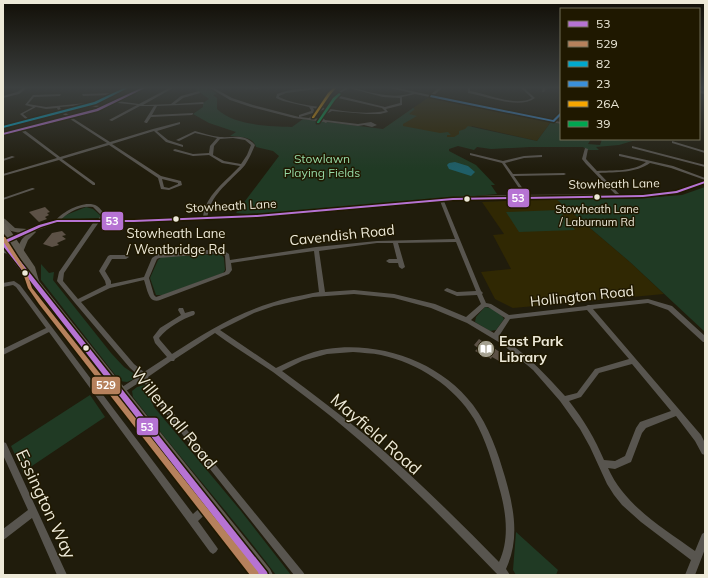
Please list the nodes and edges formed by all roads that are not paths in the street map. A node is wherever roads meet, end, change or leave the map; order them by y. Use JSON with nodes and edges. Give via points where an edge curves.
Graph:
{"nodes":[{"id":1,"x":22,"y":115,"type":"edge"},
{"id":2,"x":73,"y":115,"type":"edge"},
{"id":3,"x":121,"y":115,"type":"edge"},
{"id":4,"x":187,"y":115,"type":"edge"},
{"id":5,"x":286,"y":115,"type":"edge"},
{"id":6,"x":303,"y":115,"type":"edge"},
{"id":7,"x":315,"y":115,"type":"edge"},
{"id":8,"x":322,"y":115,"type":"edge"},
{"id":9,"x":524,"y":115,"type":"edge"},
{"id":10,"x":559,"y":115,"type":"edge"},
{"id":11,"x":69,"y":116,"type":"junction"},
{"id":12,"x":150,"y":116,"type":"joint"},
{"id":13,"x":294,"y":117,"type":"junction"},
{"id":14,"x":29,"y":120,"type":"dead end"},
{"id":15,"x":112,"y":120,"type":"dead end"},
{"id":16,"x":310,"y":120,"type":"junction"},
{"id":17,"x":554,"y":121,"type":"junction"},
{"id":18,"x":146,"y":122,"type":"dead end"},
{"id":19,"x":326,"y":122,"type":"junction"},
{"id":20,"x":179,"y":123,"type":"dead end"},
{"id":21,"x":560,"y":123,"type":"edge"},
{"id":22,"x":366,"y":125,"type":"dead end"},
{"id":23,"x":22,"y":130,"type":"junction"},
{"id":24,"x":154,"y":130,"type":"junction"},
{"id":25,"x":3,"y":134,"type":"edge"},
{"id":26,"x":219,"y":138,"type":"junction"},
{"id":27,"x":178,"y":140,"type":"dead end"},
{"id":28,"x":673,"y":142,"type":"dead end"},
{"id":29,"x":110,"y":144,"type":"junction"},
{"id":30,"x":182,"y":146,"type":"dead end"},
{"id":31,"x":633,"y":147,"type":"dead end"},
{"id":32,"x":586,"y":149,"type":"dead end"},
{"id":33,"x":175,"y":150,"type":"dead end"},
{"id":34,"x":705,"y":152,"type":"edge"},
{"id":35,"x":471,"y":153,"type":"dead end"},
{"id":36,"x":211,"y":154,"type":"junction"},
{"id":37,"x":620,"y":155,"type":"dead end"},
{"id":38,"x":541,"y":156,"type":"dead end"},
{"id":39,"x":13,"y":157,"type":"dead end"},
{"id":40,"x":60,"y":158,"type":"junction"},
{"id":41,"x":3,"y":160,"type":"edge"},
{"id":42,"x":503,"y":162,"type":"junction"},
{"id":43,"x":649,"y":162,"type":"junction"},
{"id":44,"x":243,"y":165,"type":"junction"},
{"id":45,"x":705,"y":166,"type":"edge"},
{"id":46,"x":596,"y":172,"type":"junction"},
{"id":47,"x":564,"y":174,"type":"dead end"},
{"id":48,"x":3,"y":175,"type":"edge"},
{"id":49,"x":513,"y":175,"type":"junction"},
{"id":50,"x":160,"y":177,"type":"junction"},
{"id":51,"x":705,"y":179,"type":"edge"},
{"id":52,"x":705,"y":182,"type":"edge"},
{"id":53,"x":94,"y":184,"type":"dead end"},
{"id":54,"x":33,"y":189,"type":"dead end"},
{"id":55,"x":526,"y":196,"type":"junction"},
{"id":56,"x":620,"y":197,"type":"junction"},
{"id":57,"x":3,"y":199,"type":"edge"},
{"id":58,"x":442,"y":201,"type":"junction"},
{"id":59,"x":205,"y":218,"type":"junction"},
{"id":60,"x":3,"y":220,"type":"edge"},
{"id":61,"x":57,"y":221,"type":"junction"},
{"id":62,"x":67,"y":221,"type":"junction"},
{"id":63,"x":99,"y":221,"type":"junction"},
{"id":64,"x":3,"y":226,"type":"edge"},
{"id":65,"x":32,"y":231,"type":"junction"},
{"id":66,"x":458,"y":240,"type":"junction"},
{"id":67,"x":5,"y":242,"type":"edge"},
{"id":68,"x":395,"y":242,"type":"junction"},
{"id":69,"x":316,"y":249,"type":"junction"},
{"id":70,"x":12,"y":251,"type":"edge"},
{"id":71,"x":126,"y":257,"type":"dead end"},
{"id":72,"x":389,"y":261,"type":"dead end"},
{"id":73,"x":399,"y":261,"type":"junction"},
{"id":74,"x":228,"y":262,"type":"junction"},
{"id":75,"x":402,"y":267,"type":"dead end"},
{"id":76,"x":146,"y":278,"type":"junction"},
{"id":77,"x":3,"y":285,"type":"edge"},
{"id":78,"x":109,"y":286,"type":"junction"},
{"id":79,"x":446,"y":290,"type":"dead end"},
{"id":80,"x":322,"y":293,"type":"junction"},
{"id":81,"x":480,"y":293,"type":"junction"},
{"id":82,"x":78,"y":302,"type":"junction"},
{"id":83,"x":484,"y":304,"type":"junction"},
{"id":84,"x":588,"y":307,"type":"junction"},
{"id":85,"x":192,"y":313,"type":"dead end"},
{"id":86,"x":508,"y":317,"type":"junction"},
{"id":87,"x":467,"y":320,"type":"junction"},
{"id":88,"x":49,"y":329,"type":"junction"},
{"id":89,"x":215,"y":330,"type":"junction"},
{"id":90,"x":494,"y":336,"type":"junction"},
{"id":91,"x":705,"y":340,"type":"edge"},
{"id":92,"x":3,"y":352,"type":"edge"},
{"id":93,"x":172,"y":359,"type":"junction"},
{"id":94,"x":633,"y":361,"type":"junction"},
{"id":95,"x":276,"y":371,"type":"junction"},
{"id":96,"x":144,"y":376,"type":"junction"},
{"id":97,"x":121,"y":391,"type":"junction"},
{"id":98,"x":564,"y":400,"type":"junction"},
{"id":99,"x":677,"y":412,"type":"junction"},
{"id":100,"x":3,"y":446,"type":"edge"},
{"id":101,"x":705,"y":451,"type":"edge"},
{"id":102,"x":602,"y":464,"type":"junction"},
{"id":103,"x":209,"y":504,"type":"junction"},
{"id":104,"x":33,"y":512,"type":"junction"},
{"id":105,"x":192,"y":521,"type":"junction"},
{"id":106,"x":3,"y":535,"type":"edge"},
{"id":107,"x":705,"y":537,"type":"edge"},
{"id":108,"x":213,"y":549,"type":"dead end"},
{"id":109,"x":697,"y":558,"type":"junction"},
{"id":110,"x":503,"y":573,"type":"edge"},
{"id":111,"x":62,"y":575,"type":"edge"},
{"id":112,"x":264,"y":575,"type":"edge"},
{"id":113,"x":300,"y":575,"type":"edge"},
{"id":114,"x":690,"y":575,"type":"edge"}],
"edges":[{"from":1,"to":14,"type":"street"},
{"from":2,"to":11,"type":"street"},
{"from":3,"to":15,"type":"street"},
{"from":4,"to":12,"type":"street"},
{"from":5,"to":13,"type":"street"},
{"from":6,"to":13,"type":"street"},
{"from":7,"to":16,"type":"street"},
{"from":8,"to":19,"type":"street"},
{"from":9,"to":17,"type":"street"},
{"from":10,"to":17,"type":"street"},
{"from":11,"to":23,"type":"street"},
{"from":11,"to":29,"type":"street"},
{"from":12,"to":18,"type":"street"},
{"from":13,"to":16,"type":"street"},
{"from":16,"to":19,"type":"street"},
{"from":17,"to":21,"type":"street"},
{"from":19,"to":22,"type":"street"},
{"from":20,"to":24,"type":"street"},
{"from":23,"to":25,"type":"street"},
{"from":23,"to":40,"type":"street"},
{"from":24,"to":29,"type":"street"},
{"from":24,"to":30,"type":"street","via":[[167,141]]},
{"from":26,"to":27,"type":"street","via":[[195,132]]},
{"from":26,"to":36,"type":"street","via":[[212,146]]},
{"from":26,"to":44,"type":"street","via":[[242,138],[251,142],[253,147]]},
{"from":28,"to":34,"type":"street"},
{"from":29,"to":40,"type":"street"},
{"from":29,"to":50,"type":"street"},
{"from":31,"to":45,"type":"street"},
{"from":32,"to":46,"type":"street","via":[[584,158]]},
{"from":33,"to":36,"type":"street","via":[[193,155]]},
{"from":35,"to":42,"type":"street"},
{"from":36,"to":44,"type":"street","via":[[223,162]]},
{"from":37,"to":43,"type":"street"},
{"from":38,"to":42,"type":"street","via":[[509,158]]},
{"from":39,"to":41,"type":"street"},
{"from":40,"to":48,"type":"street"},
{"from":40,"to":53,"type":"street"},
{"from":42,"to":49,"type":"street"},
{"from":43,"to":46,"type":"street","via":[[629,169]]},
{"from":43,"to":51,"type":"street"},
{"from":44,"to":59,"type":"street","via":[[214,196]]},
{"from":46,"to":56,"type":"street"},
{"from":47,"to":49,"type":"street"},
{"from":49,"to":55,"type":"street"},
{"from":50,"to":50,"type":"street","via":[[164,189],[180,185],[180,182]]},
{"from":52,"to":56,"type":"street","name":"Stowheath Lane","via":[[692,188],[668,193]]},
{"from":54,"to":57,"type":"street"},
{"from":55,"to":56,"type":"street","name":"Stowheath Lane"},
{"from":55,"to":58,"type":"street","name":"Stowheath Lane"},
{"from":58,"to":59,"type":"street","name":"Stowheath Lane","via":[[336,211]]},
{"from":58,"to":66,"type":"street"},
{"from":59,"to":63,"type":"street","name":"Stowheath Lane"},
{"from":60,"to":65,"type":"street","name":"Stowheath Lane","via":[[17,232]]},
{"from":61,"to":62,"type":"street","name":"Stowheath Lane"},
{"from":61,"to":63,"type":"street","via":[[64,214],[89,206],[95,207],[103,215]]},
{"from":61,"to":65,"type":"street","name":"Stowheath Lane"},
{"from":62,"to":63,"type":"street","name":"Stowheath Lane"},
{"from":62,"to":65,"type":"street","name":"Stowheath Lane"},
{"from":63,"to":82,"type":"street","name":"Willenhall Road","via":[[59,279]]},
{"from":64,"to":67,"type":"highway","name":"Willenhall Road"},
{"from":65,"to":67,"type":"street","name":"Stowheath Lane"},
{"from":65,"to":70,"type":"street"},
{"from":66,"to":68,"type":"street","name":"Cavendish Road"},
{"from":66,"to":81,"type":"street"},
{"from":67,"to":70,"type":"highway","name":"Willenhall Road"},
{"from":68,"to":69,"type":"street","name":"Cavendish Road"},
{"from":68,"to":73,"type":"street"},
{"from":69,"to":74,"type":"street","name":"Cavendish Road"},
{"from":69,"to":80,"type":"street"},
{"from":70,"to":97,"type":"highway","name":"Willenhall Road","via":[[22,268]]},
{"from":71,"to":78,"type":"street","via":[[110,257],[103,268]]},
{"from":72,"to":73,"type":"street"},
{"from":73,"to":75,"type":"street"},
{"from":74,"to":76,"type":"street","via":[[226,253],[222,251],[162,255],[155,258]]},
{"from":74,"to":76,"type":"street","via":[[229,270],[222,276],[155,299]]},
{"from":76,"to":78,"type":"street"},
{"from":77,"to":88,"type":"street","via":[[14,283],[18,286]]},
{"from":78,"to":82,"type":"street"},
{"from":79,"to":81,"type":"street","via":[[457,294]]},
{"from":80,"to":87,"type":"street","via":[[345,291],[402,296]]},
{"from":80,"to":89,"type":"street","via":[[272,304]]},
{"from":81,"to":83,"type":"street"},
{"from":82,"to":96,"type":"street","name":"Willenhall Road","via":[[132,366]]},
{"from":83,"to":86,"type":"street"},
{"from":83,"to":87,"type":"street"},
{"from":84,"to":86,"type":"street","name":"Hollington Road"},
{"from":84,"to":91,"type":"street","name":"Hollington Road","via":[[648,301],[658,303],[670,308]]},
{"from":84,"to":94,"type":"street"},
{"from":85,"to":93,"type":"street","via":[[182,313],[156,337]]},
{"from":86,"to":90,"type":"street"},
{"from":87,"to":90,"type":"street"},
{"from":88,"to":92,"type":"street"},
{"from":88,"to":105,"type":"street"},
{"from":89,"to":93,"type":"street"},
{"from":89,"to":95,"type":"street","name":"Mayfield Road"},
{"from":90,"to":98,"type":"street","via":[[525,357]]},
{"from":93,"to":96,"type":"street"},
{"from":94,"to":98,"type":"street","via":[[597,371],[579,395]]},
{"from":94,"to":99,"type":"street"},
{"from":95,"to":110,"type":"street","name":"Mayfield Road","via":[[373,448]]},
{"from":95,"to":110,"type":"street","via":[[314,354],[371,350],[392,354],[420,365],[454,391],[469,406],[484,430],[507,498],[509,552]]},
{"from":96,"to":97,"type":"street"},
{"from":96,"to":113,"type":"street","name":"Willenhall Road","via":[[154,394]]},
{"from":97,"to":103,"type":"highway","name":"Willenhall Road"},
{"from":98,"to":102,"type":"street","via":[[586,432]]},
{"from":99,"to":101,"type":"street"},
{"from":99,"to":102,"type":"street","via":[[644,425],[628,459],[615,465]]},
{"from":100,"to":104,"type":"street","name":"Essington Way"},
{"from":102,"to":109,"type":"street","via":[[617,491],[631,507]]},
{"from":103,"to":105,"type":"street"},
{"from":103,"to":112,"type":"highway","name":"Willenhall Road"},
{"from":104,"to":106,"type":"street"},
{"from":104,"to":111,"type":"street","name":"Essington Way"},
{"from":105,"to":108,"type":"street"},
{"from":107,"to":109,"type":"street"},
{"from":109,"to":114,"type":"street"}]}
